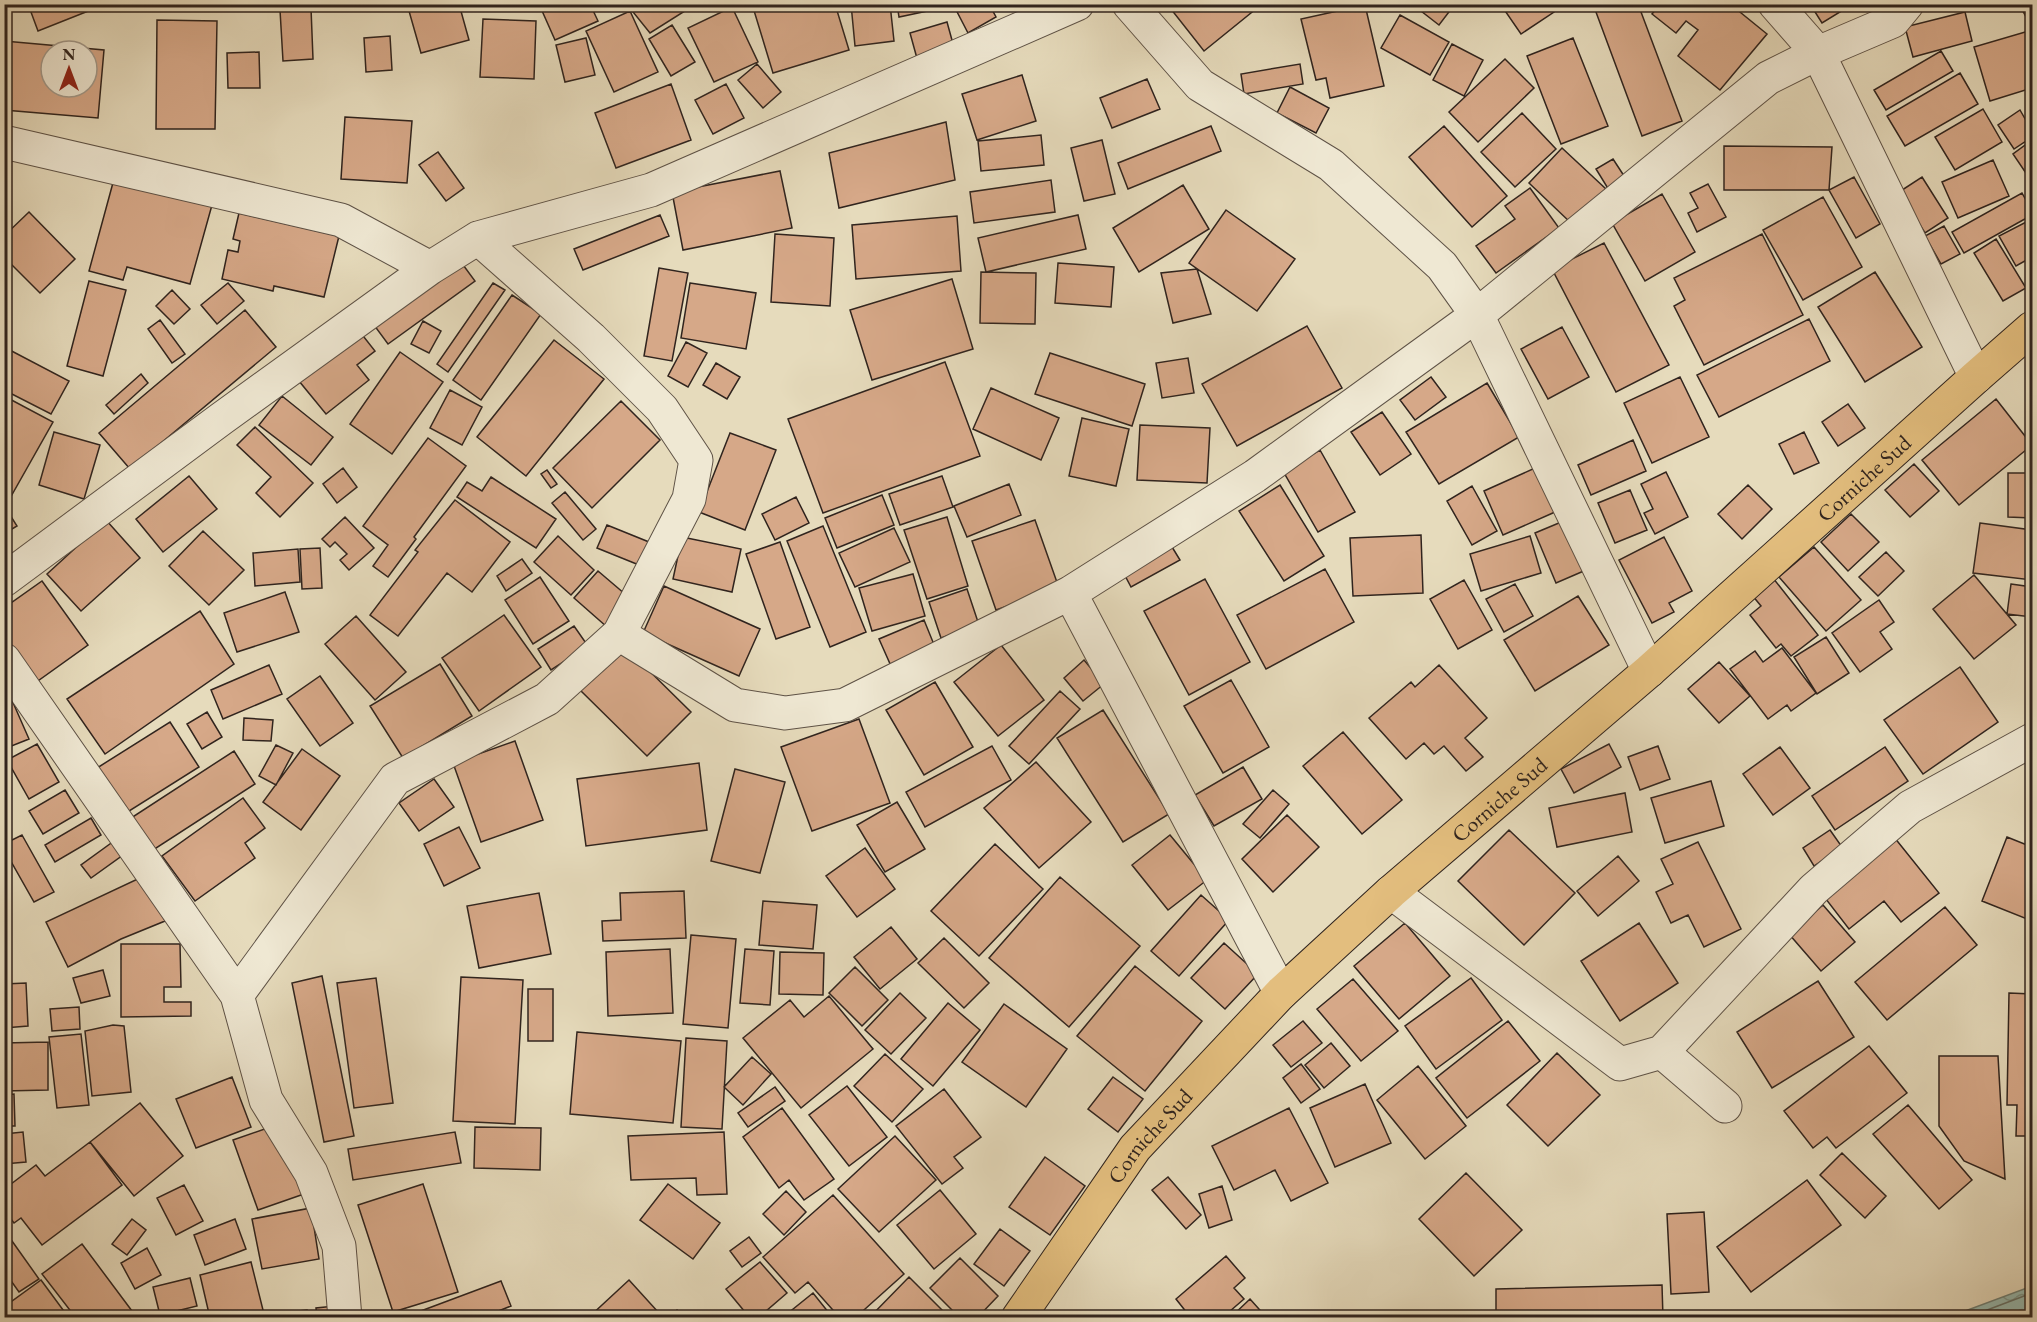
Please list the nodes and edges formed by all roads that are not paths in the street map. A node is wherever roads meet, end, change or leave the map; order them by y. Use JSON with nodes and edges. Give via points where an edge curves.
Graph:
{"nodes":[{"id":1,"x":1077,"y":4,"type":"edge"},
{"id":2,"x":1129,"y":4,"type":"edge"},
{"id":3,"x":1775,"y":4,"type":"edge"},
{"id":4,"x":1907,"y":4,"type":"edge"},
{"id":5,"x":1818,"y":53,"type":"junction"},
{"id":6,"x":4,"y":142,"type":"edge"},
{"id":7,"x":478,"y":238,"type":"junction"},
{"id":8,"x":430,"y":268,"type":"junction"},
{"id":9,"x":1477,"y":315,"type":"junction"},
{"id":10,"x":2032,"y":328,"type":"edge"},
{"id":11,"x":1976,"y":377,"type":"junction"},
{"id":12,"x":4,"y":580,"type":"edge"},
{"id":13,"x":1070,"y":593,"type":"junction"},
{"id":14,"x":619,"y":634,"type":"junction"},
{"id":15,"x":4,"y":660,"type":"edge"},
{"id":16,"x":1648,"y":671,"type":"junction"},
{"id":17,"x":2032,"y":740,"type":"edge"},
{"id":18,"x":1391,"y":892,"type":"junction"},
{"id":19,"x":1281,"y":993,"type":"junction"},
{"id":20,"x":237,"y":995,"type":"junction"},
{"id":21,"x":1662,"y":1052,"type":"junction"},
{"id":22,"x":1725,"y":1106,"type":"dead end"},
{"id":23,"x":345,"y":1317,"type":"edge"},
{"id":24,"x":1018,"y":1317,"type":"edge"}],
"edges":[{"from":1,"to":7,"type":"street","via":[[651,190]]},
{"from":2,"to":9,"type":"street","via":[[1200,85],[1331,165],[1442,266]]},
{"from":3,"to":5,"type":"street"},
{"from":4,"to":5,"type":"street","via":[[1893,21]]},
{"from":5,"to":9,"type":"street","via":[[1768,78]]},
{"from":5,"to":11,"type":"street"},
{"from":6,"to":8,"type":"street","via":[[340,219]]},
{"from":7,"to":8,"type":"street"},
{"from":7,"to":14,"type":"street","via":[[591,338],[662,409],[696,460],[689,498]]},
{"from":8,"to":12,"type":"street"},
{"from":9,"to":13,"type":"street","via":[[1255,476]]},
{"from":9,"to":16,"type":"street"},
{"from":10,"to":11,"type":"main road","name":"Corniche Sud"},
{"from":11,"to":16,"type":"main road","name":"Corniche Sud"},
{"from":13,"to":14,"type":"street","via":[[845,705],[784,713],[735,705]]},
{"from":13,"to":19,"type":"street"},
{"from":14,"to":20,"type":"street","via":[[547,699],[395,779]]},
{"from":15,"to":20,"type":"street"},
{"from":16,"to":18,"type":"main road","name":"Corniche Sud"},
{"from":17,"to":21,"type":"street","via":[[1910,807],[1814,889]]},
{"from":18,"to":19,"type":"main road","name":"Corniche Sud"},
{"from":18,"to":21,"type":"street","via":[[1620,1064]]},
{"from":19,"to":24,"type":"main road","name":"Corniche Sud","via":[[1136,1148]]},
{"from":20,"to":23,"type":"street","via":[[266,1100],[311,1173],[339,1246]]},
{"from":21,"to":22,"type":"street"}]}
